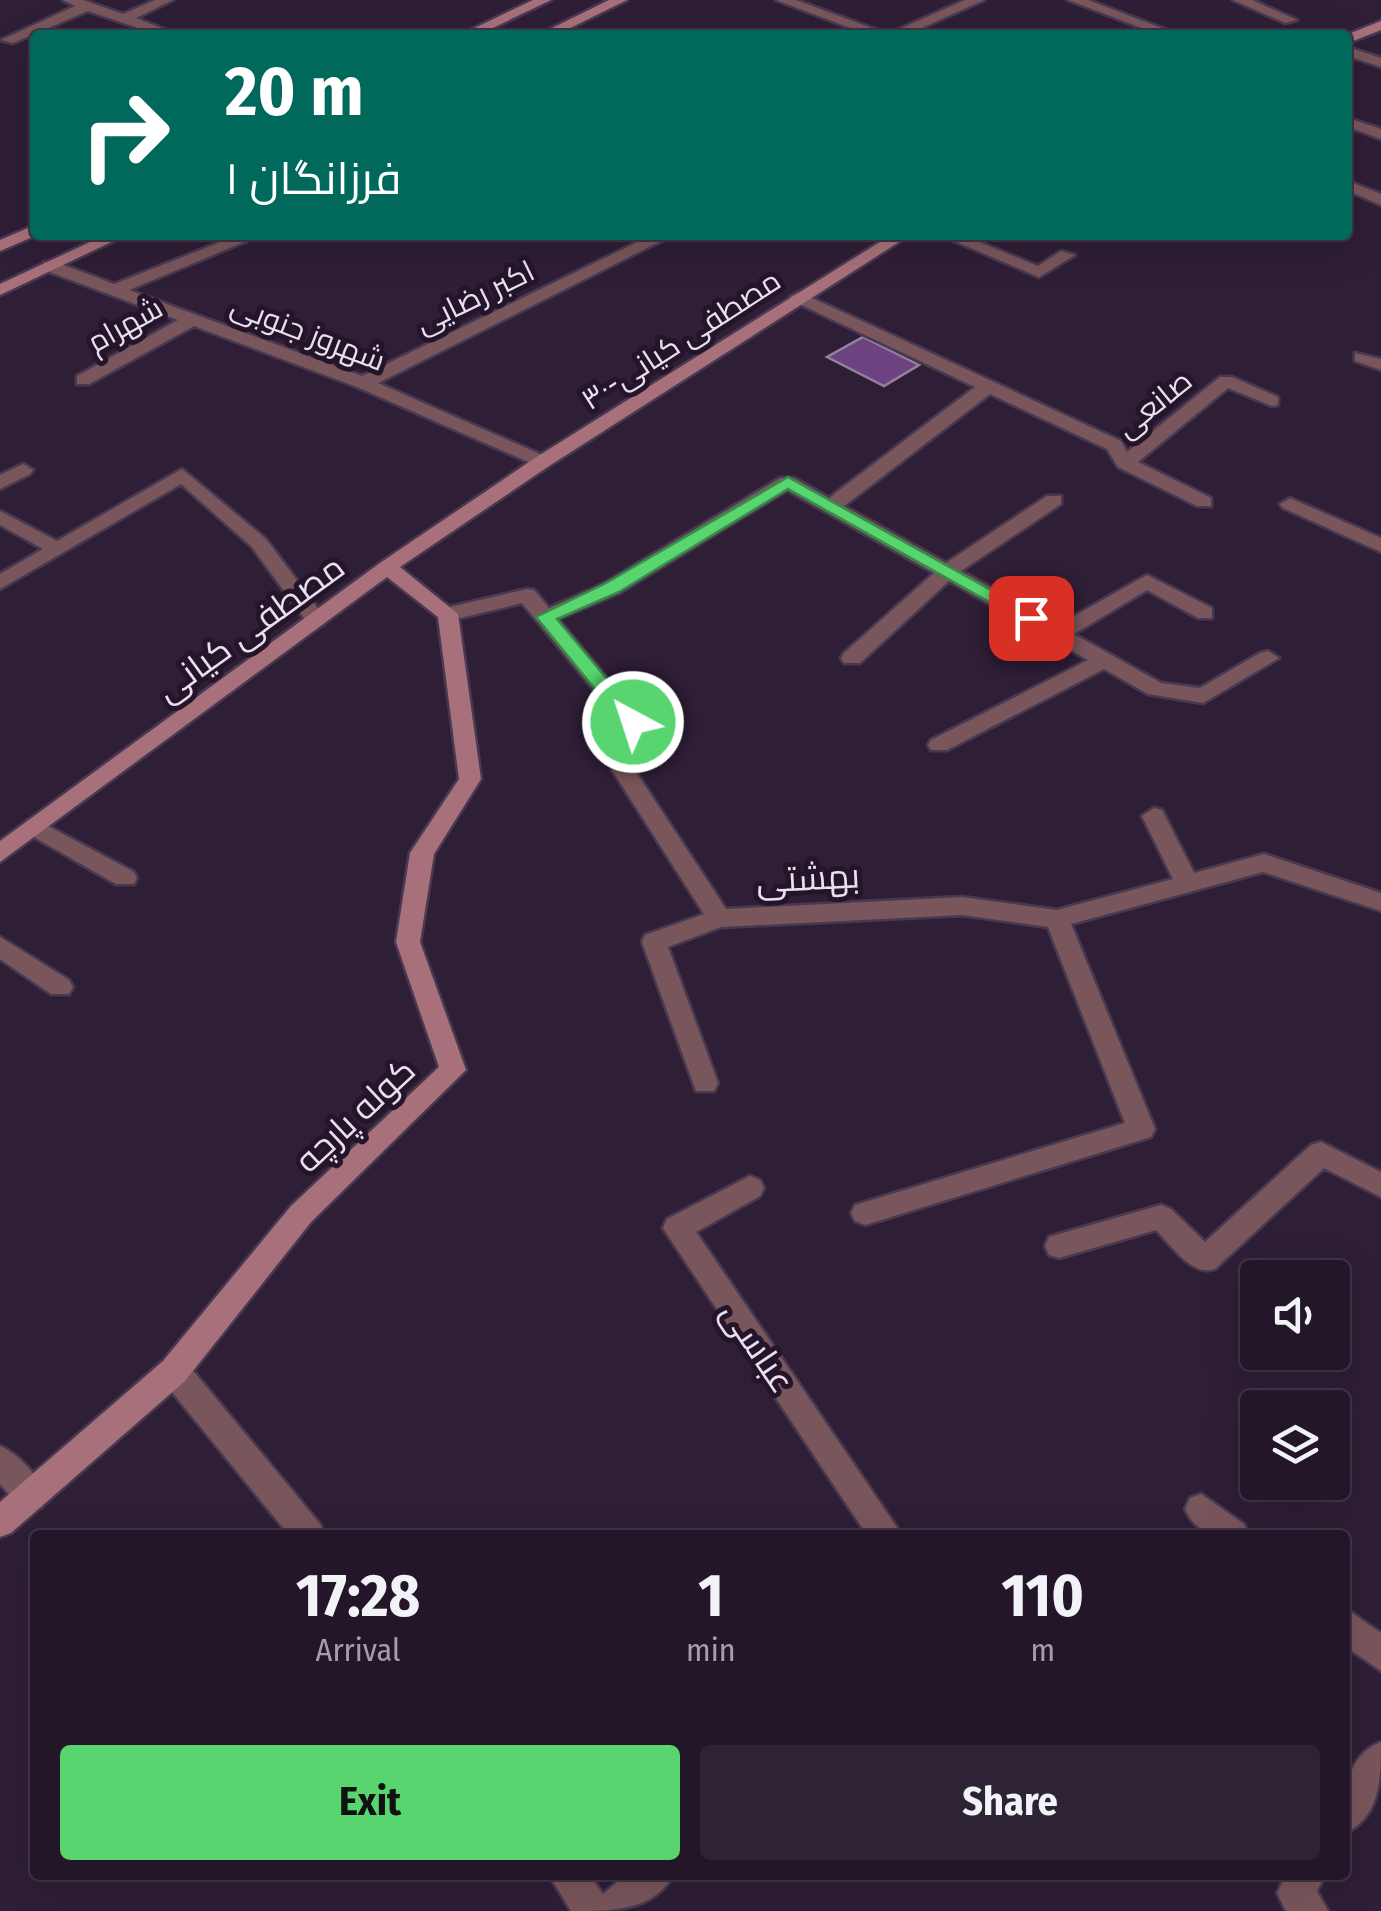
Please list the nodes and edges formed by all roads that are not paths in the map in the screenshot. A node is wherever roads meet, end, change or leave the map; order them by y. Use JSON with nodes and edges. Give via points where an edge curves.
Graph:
{"nodes":[{"id":1,"x":70,"y":0,"type":"edge"},
{"id":2,"x":166,"y":0,"type":"edge"},
{"id":3,"x":544,"y":0,"type":"edge"},
{"id":4,"x":620,"y":0,"type":"edge"},
{"id":5,"x":783,"y":0,"type":"edge"},
{"id":6,"x":977,"y":0,"type":"edge"},
{"id":7,"x":1075,"y":0,"type":"edge"},
{"id":8,"x":1240,"y":0,"type":"edge"},
{"id":9,"x":1290,"y":0,"type":"edge"},
{"id":10,"x":87,"y":6,"type":"junction"},
{"id":11,"x":124,"y":18,"type":"junction"},
{"id":12,"x":1381,"y":25,"type":"edge"},
{"id":13,"x":1290,"y":27,"type":"edge"},
{"id":14,"x":31,"y":30,"type":"edge"},
{"id":15,"x":158,"y":30,"type":"edge"},
{"id":16,"x":478,"y":30,"type":"edge"},
{"id":17,"x":556,"y":30,"type":"edge"},
{"id":18,"x":868,"y":30,"type":"edge"},
{"id":19,"x":906,"y":30,"type":"edge"},
{"id":20,"x":1159,"y":30,"type":"edge"},
{"id":21,"x":30,"y":31,"type":"edge"},
{"id":22,"x":1352,"y":37,"type":"edge"},
{"id":23,"x":8,"y":40,"type":"dead end"},
{"id":24,"x":1352,"y":52,"type":"edge"},
{"id":25,"x":1381,"y":63,"type":"edge"},
{"id":26,"x":1352,"y":123,"type":"edge"},
{"id":27,"x":1381,"y":134,"type":"edge"},
{"id":28,"x":1352,"y":191,"type":"edge"},
{"id":29,"x":1381,"y":200,"type":"edge"},
{"id":30,"x":30,"y":232,"type":"edge"},
{"id":31,"x":107,"y":240,"type":"edge"},
{"id":32,"x":241,"y":240,"type":"edge"},
{"id":33,"x":655,"y":240,"type":"edge"},
{"id":34,"x":894,"y":240,"type":"edge"},
{"id":35,"x":960,"y":240,"type":"edge"},
{"id":36,"x":0,"y":246,"type":"edge"},
{"id":37,"x":1066,"y":256,"type":"dead end"},
{"id":38,"x":50,"y":266,"type":"junction"},
{"id":39,"x":0,"y":290,"type":"edge"},
{"id":40,"x":114,"y":290,"type":"junction"},
{"id":41,"x":799,"y":297,"type":"junction"},
{"id":42,"x":193,"y":319,"type":"junction"},
{"id":43,"x":1361,"y":357,"type":"dead end"},
{"id":44,"x":1381,"y":364,"type":"edge"},
{"id":45,"x":83,"y":380,"type":"dead end"},
{"id":46,"x":364,"y":382,"type":"junction"},
{"id":47,"x":988,"y":386,"type":"junction"},
{"id":48,"x":1272,"y":401,"type":"dead end"},
{"id":49,"x":542,"y":462,"type":"junction"},
{"id":50,"x":1126,"y":463,"type":"junction"},
{"id":51,"x":23,"y":470,"type":"dead end"},
{"id":52,"x":0,"y":483,"type":"edge"},
{"id":53,"x":1054,"y":500,"type":"dead end"},
{"id":54,"x":1204,"y":502,"type":"dead end"},
{"id":55,"x":1290,"y":504,"type":"dead end"},
{"id":56,"x":831,"y":506,"type":"junction"},
{"id":57,"x":0,"y":518,"type":"edge"},
{"id":58,"x":1381,"y":546,"type":"edge"},
{"id":59,"x":56,"y":549,"type":"junction"},
{"id":60,"x":387,"y":568,"type":"junction"},
{"id":61,"x":949,"y":570,"type":"junction"},
{"id":62,"x":0,"y":583,"type":"edge"},
{"id":63,"x":1205,"y":613,"type":"dead end"},
{"id":64,"x":448,"y":614,"type":"junction"},
{"id":65,"x":545,"y":617,"type":"junction"},
{"id":66,"x":316,"y":620,"type":"junction"},
{"id":67,"x":1058,"y":634,"type":"junction"},
{"id":68,"x":852,"y":658,"type":"dead end"},
{"id":69,"x":1268,"y":658,"type":"dead end"},
{"id":70,"x":1105,"y":660,"type":"junction"},
{"id":71,"x":939,"y":746,"type":"dead end"},
{"id":72,"x":1154,"y":816,"type":"dead end"},
{"id":73,"x":35,"y":827,"type":"junction"},
{"id":74,"x":0,"y":853,"type":"edge"},
{"id":75,"x":125,"y":878,"type":"dead end"},
{"id":76,"x":1187,"y":884,"type":"junction"},
{"id":77,"x":1381,"y":902,"type":"edge"},
{"id":78,"x":720,"y":918,"type":"junction"},
{"id":79,"x":1057,"y":919,"type":"junction"},
{"id":80,"x":0,"y":946,"type":"edge"},
{"id":81,"x":60,"y":988,"type":"dead end"},
{"id":82,"x":705,"y":1083,"type":"dead end"},
{"id":83,"x":1381,"y":1185,"type":"edge"},
{"id":84,"x":750,"y":1188,"type":"dead end"},
{"id":85,"x":865,"y":1213,"type":"dead end"},
{"id":86,"x":1059,"y":1246,"type":"dead end"},
{"id":87,"x":174,"y":1372,"type":"junction"},
{"id":88,"x":0,"y":1460,"type":"edge"},
{"id":89,"x":31,"y":1496,"type":"junction"},
{"id":90,"x":1201,"y":1509,"type":"dead end"},
{"id":91,"x":0,"y":1522,"type":"edge"},
{"id":92,"x":304,"y":1530,"type":"edge"},
{"id":93,"x":883,"y":1530,"type":"edge"},
{"id":94,"x":1227,"y":1530,"type":"edge"},
{"id":95,"x":1350,"y":1629,"type":"edge"},
{"id":96,"x":1381,"y":1654,"type":"edge"},
{"id":97,"x":1381,"y":1759,"type":"edge"},
{"id":98,"x":1350,"y":1807,"type":"edge"},
{"id":99,"x":570,"y":1880,"type":"edge"},
{"id":100,"x":648,"y":1880,"type":"edge"},
{"id":101,"x":1304,"y":1880,"type":"edge"},
{"id":102,"x":593,"y":1911,"type":"edge"},
{"id":103,"x":611,"y":1911,"type":"edge"},
{"id":104,"x":1310,"y":1911,"type":"edge"}],
"edges":[{"from":1,"to":10,"type":"street"},
{"from":2,"to":11,"type":"street"},
{"from":3,"to":16,"type":"street"},
{"from":4,"to":17,"type":"street"},
{"from":5,"to":18,"type":"street"},
{"from":6,"to":19,"type":"street"},
{"from":7,"to":20,"type":"street"},
{"from":8,"to":13,"type":"street"},
{"from":9,"to":13,"type":"street"},
{"from":10,"to":11,"type":"street"},
{"from":10,"to":14,"type":"street"},
{"from":11,"to":15,"type":"street"},
{"from":12,"to":22,"type":"street"},
{"from":21,"to":23,"type":"street"},
{"from":24,"to":25,"type":"street"},
{"from":26,"to":27,"type":"street"},
{"from":28,"to":29,"type":"street"},
{"from":30,"to":36,"type":"street"},
{"from":31,"to":38,"type":"street"},
{"from":32,"to":40,"type":"street"},
{"from":33,"to":46,"type":"street","name":"اکبر رضایی"},
{"from":34,"to":41,"type":"street","name":"۳۰-مصطفی کیانی"},
{"from":35,"to":37,"type":"street","via":[[1039,272]]},
{"from":38,"to":39,"type":"street"},
{"from":38,"to":40,"type":"street","name":"شهروز جنوبی"},
{"from":40,"to":42,"type":"street","name":"شهروز جنوبی"},
{"from":41,"to":47,"type":"street"},
{"from":41,"to":49,"type":"street","name":"۳۰-مصطفی کیانی"},
{"from":42,"to":45,"type":"street","name":"شهرام"},
{"from":42,"to":46,"type":"street","name":"شهروز جنوبی"},
{"from":43,"to":44,"type":"street"},
{"from":46,"to":49,"type":"street","name":"شهروز جنوبی"},
{"from":47,"to":50,"type":"street","via":[[1114,445]]},
{"from":47,"to":56,"type":"street"},
{"from":48,"to":50,"type":"street","name":"صانعی","via":[[1226,382]]},
{"from":49,"to":60,"type":"street","name":"مصطفی کیانی"},
{"from":50,"to":54,"type":"street"},
{"from":51,"to":52,"type":"street"},
{"from":53,"to":61,"type":"street"},
{"from":55,"to":58,"type":"street"},
{"from":56,"to":61,"type":"street"},
{"from":56,"to":65,"type":"street","via":[[788,482],[612,588]]},
{"from":57,"to":59,"type":"street"},
{"from":59,"to":62,"type":"street"},
{"from":59,"to":66,"type":"street","via":[[182,475],[260,544]]},
{"from":60,"to":64,"type":"street"},
{"from":60,"to":66,"type":"street","name":"مصطفی کیانی"},
{"from":61,"to":67,"type":"street"},
{"from":61,"to":68,"type":"street"},
{"from":63,"to":67,"type":"street","via":[[1148,581]]},
{"from":64,"to":65,"type":"street","name":"بهشتی","via":[[527,595]]},
{"from":64,"to":87,"type":"street","name":"کوله پارچه","via":[[470,779],[422,853],[408,942],[453,1070],[301,1214]]},
{"from":65,"to":78,"type":"street","name":"بهشتی","via":[[655,749],[623,770]]},
{"from":66,"to":73,"type":"street","name":"مصطفی کیانی"},
{"from":67,"to":70,"type":"street"},
{"from":69,"to":70,"type":"street","via":[[1203,696],[1156,689]]},
{"from":70,"to":71,"type":"street"},
{"from":72,"to":76,"type":"street"},
{"from":73,"to":74,"type":"street","name":"مصطفی کیانی"},
{"from":73,"to":75,"type":"street"},
{"from":76,"to":77,"type":"street","name":"بهشتی","via":[[1264,863]]},
{"from":76,"to":79,"type":"street","name":"بهشتی"},
{"from":78,"to":79,"type":"street","name":"بهشتی","via":[[962,906]]},
{"from":78,"to":82,"type":"street","via":[[654,942]]},
{"from":79,"to":85,"type":"street","via":[[1141,1129]]},
{"from":80,"to":81,"type":"street"},
{"from":83,"to":86,"type":"street","via":[[1320,1153],[1204,1260],[1161,1217]]},
{"from":84,"to":93,"type":"street","name":"عباسی","via":[[676,1228]]},
{"from":87,"to":89,"type":"street","name":"کوله پارچه"},
{"from":87,"to":92,"type":"street"},
{"from":88,"to":89,"type":"street"},
{"from":89,"to":91,"type":"street","name":"کوله پارچه"},
{"from":90,"to":94,"type":"street"},
{"from":95,"to":96,"type":"street"},
{"from":97,"to":98,"type":"street"},
{"from":99,"to":102,"type":"street"},
{"from":100,"to":103,"type":"street"},
{"from":101,"to":104,"type":"street","via":[[1295,1893]]}]}
